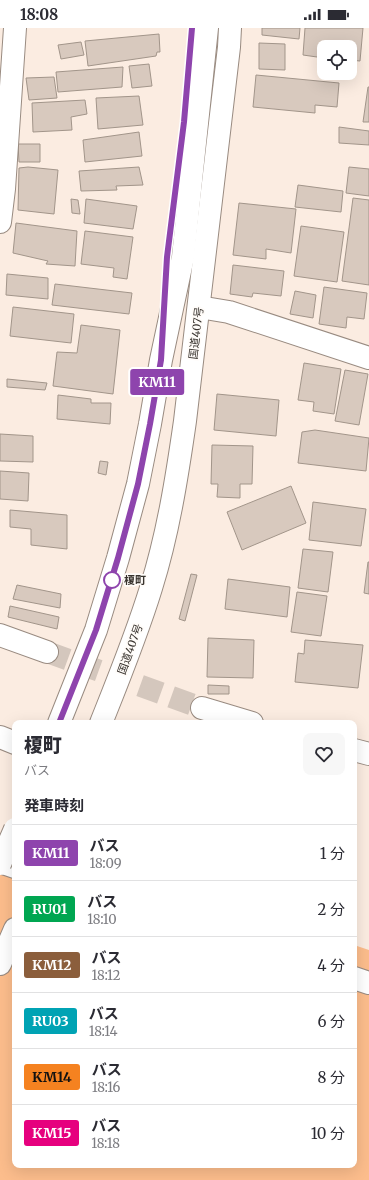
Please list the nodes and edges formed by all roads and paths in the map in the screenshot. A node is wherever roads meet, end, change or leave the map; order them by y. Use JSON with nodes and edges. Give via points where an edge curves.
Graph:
{"nodes":[{"id":1,"x":15,"y":28,"type":"edge"},
{"id":2,"x":192,"y":28,"type":"edge"},
{"id":3,"x":207,"y":28,"type":"edge"},
{"id":4,"x":230,"y":28,"type":"edge"},
{"id":5,"x":0,"y":222,"type":"edge"},
{"id":6,"x":199,"y":307,"type":"junction"},
{"id":7,"x":369,"y":358,"type":"edge"},
{"id":8,"x":161,"y":360,"type":"junction"},
{"id":9,"x":0,"y":635,"type":"edge"},
{"id":10,"x":47,"y":652,"type":"tunnel mouth"},
{"id":11,"x":202,"y":708,"type":"tunnel mouth"},
{"id":12,"x":60,"y":720,"type":"edge"},
{"id":13,"x":102,"y":720,"type":"edge"},
{"id":14,"x":242,"y":720,"type":"edge"},
{"id":15,"x":0,"y":737,"type":"edge"},
{"id":16,"x":12,"y":742,"type":"edge"},
{"id":17,"x":357,"y":751,"type":"edge"},
{"id":18,"x":369,"y":754,"type":"edge"},
{"id":19,"x":12,"y":836,"type":"edge"},
{"id":20,"x":0,"y":863,"type":"edge"},
{"id":21,"x":12,"y":866,"type":"edge"},
{"id":22,"x":12,"y":936,"type":"edge"},
{"id":23,"x":0,"y":964,"type":"edge"},
{"id":24,"x":357,"y":979,"type":"edge"},
{"id":25,"x":369,"y":983,"type":"edge"}],
"edges":[{"from":1,"to":5,"type":"main road"},
{"from":2,"to":8,"type":"main road","via":[[184,122],[167,257]]},
{"from":3,"to":8,"type":"main road","via":[[182,257]]},
{"from":4,"to":6,"type":"main road","name":"国道407号"},
{"from":6,"to":7,"type":"main road","via":[[229,312]]},
{"from":6,"to":13,"type":"main road","name":"国道407号","via":[[186,421],[165,533],[152,587]]},
{"from":8,"to":12,"type":"main road","via":[[138,484],[118,558],[96,630]]},
{"from":9,"to":10,"type":"main road"},
{"from":11,"to":14,"type":"main road"},
{"from":15,"to":16,"type":"main road"},
{"from":17,"to":18,"type":"main road"},
{"from":19,"to":20,"type":"main road","bridge":true},
{"from":20,"to":21,"type":"main road"},
{"from":22,"to":23,"type":"main road"},
{"from":24,"to":25,"type":"main road"}]}
